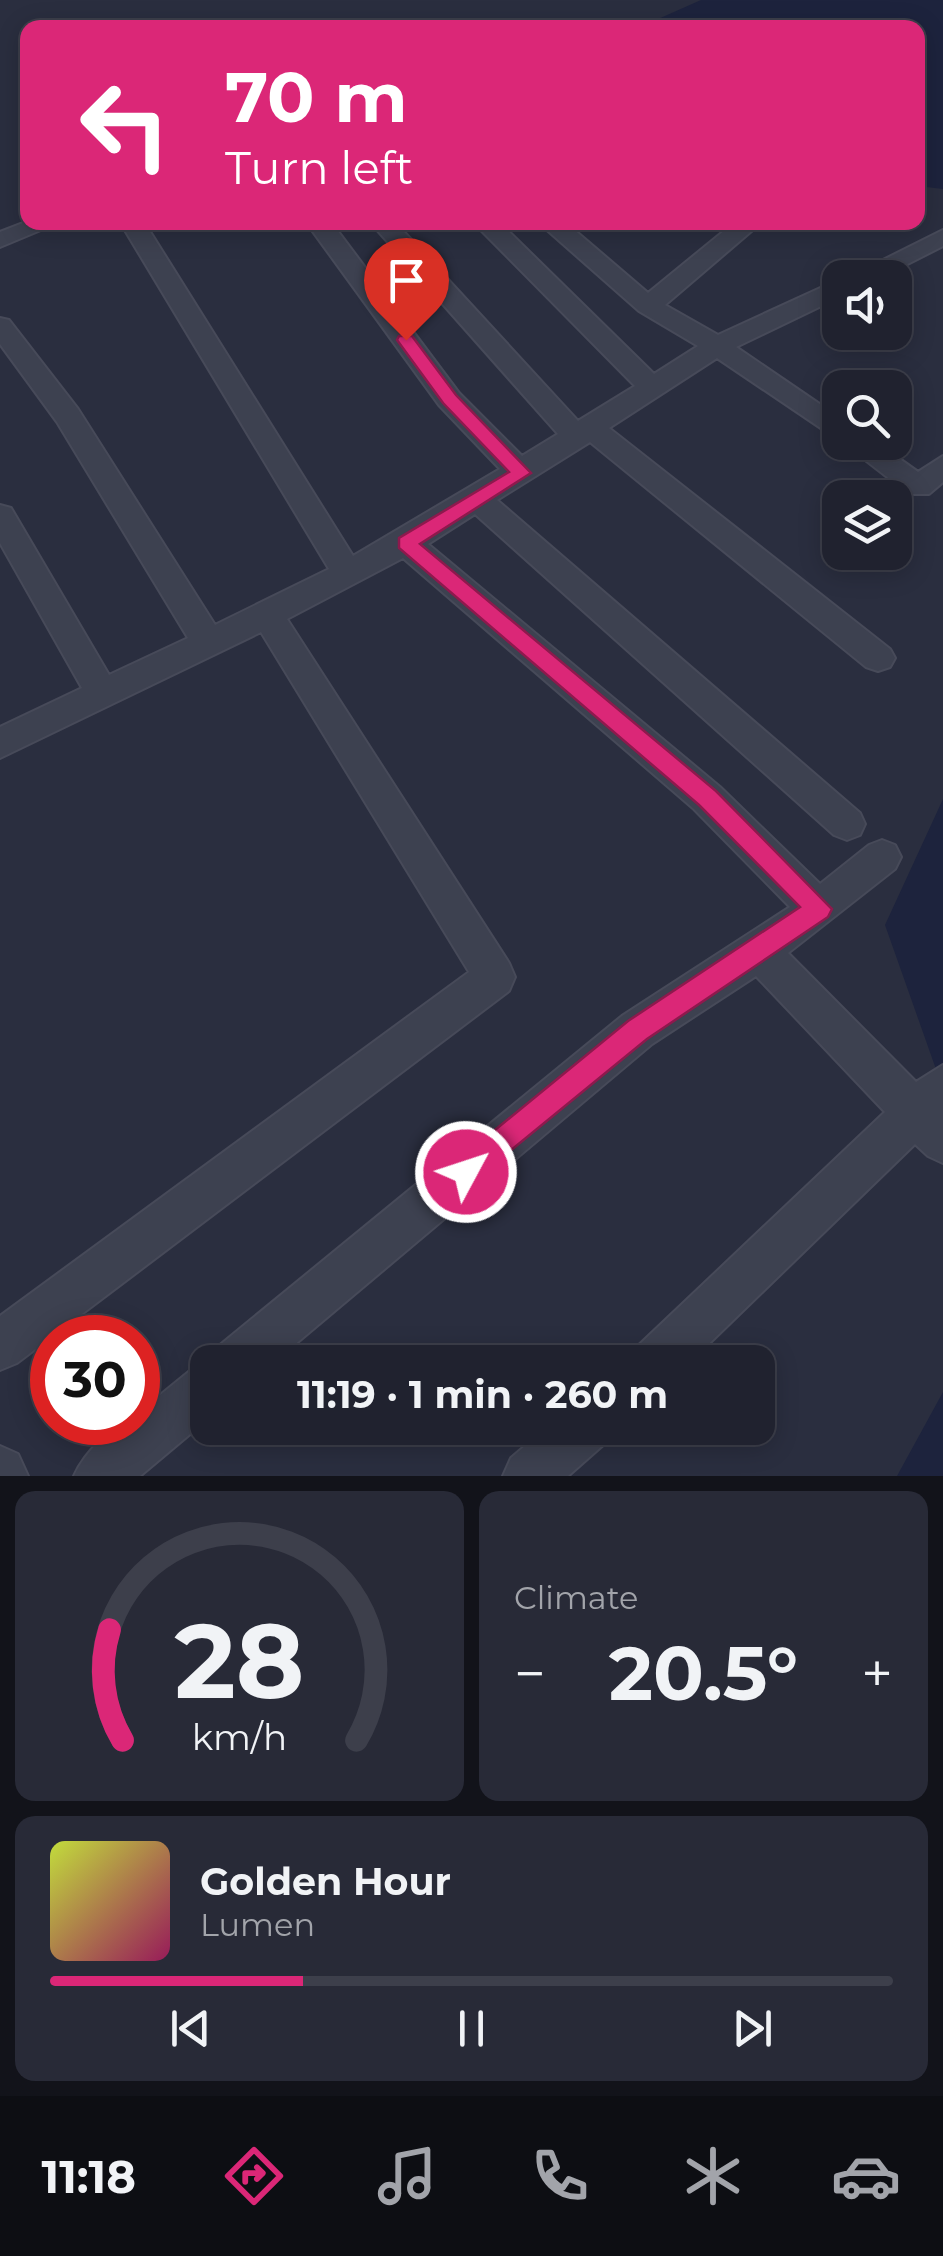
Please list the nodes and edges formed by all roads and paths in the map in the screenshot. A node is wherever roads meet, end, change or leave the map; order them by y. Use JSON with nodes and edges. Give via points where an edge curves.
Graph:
{"nodes":[{"id":1,"x":27,"y":230,"type":"edge"},
{"id":2,"x":137,"y":230,"type":"edge"},
{"id":3,"x":324,"y":230,"type":"edge"},
{"id":4,"x":390,"y":230,"type":"edge"},
{"id":5,"x":493,"y":230,"type":"edge"},
{"id":6,"x":559,"y":230,"type":"edge"},
{"id":7,"x":740,"y":230,"type":"edge"},
{"id":8,"x":943,"y":237,"type":"edge"},
{"id":9,"x":0,"y":240,"type":"edge"},
{"id":10,"x":896,"y":260,"type":"edge"},
{"id":11,"x":822,"y":296,"type":"edge"},
{"id":12,"x":648,"y":306,"type":"junction"},
{"id":13,"x":0,"y":326,"type":"edge"},
{"id":14,"x":717,"y":346,"type":"junction"},
{"id":15,"x":652,"y":387,"type":"junction"},
{"id":16,"x":822,"y":419,"type":"edge"},
{"id":17,"x":585,"y":433,"type":"junction"},
{"id":18,"x":882,"y":460,"type":"edge"},
{"id":19,"x":943,"y":466,"type":"edge"},
{"id":20,"x":521,"y":473,"type":"junction"},
{"id":21,"x":478,"y":500,"type":"junction"},
{"id":22,"x":0,"y":516,"type":"edge"},
{"id":23,"x":406,"y":543,"type":"junction"},
{"id":24,"x":348,"y":574,"type":"junction"},
{"id":25,"x":267,"y":616,"type":"junction"},
{"id":26,"x":208,"y":642,"type":"junction"},
{"id":27,"x":878,"y":658,"type":"dead end"},
{"id":28,"x":102,"y":691,"type":"junction"},
{"id":29,"x":0,"y":742,"type":"edge"},
{"id":30,"x":847,"y":824,"type":"dead end"},
{"id":31,"x":882,"y":857,"type":"dead end"},
{"id":32,"x":819,"y":909,"type":"junction"},
{"id":33,"x":759,"y":950,"type":"junction"},
{"id":34,"x":934,"y":1113,"type":"edge"},
{"id":35,"x":258,"y":1345,"type":"edge"},
{"id":36,"x":675,"y":1345,"type":"edge"},
{"id":37,"x":0,"y":1346,"type":"edge"},
{"id":38,"x":190,"y":1402,"type":"edge"},
{"id":39,"x":565,"y":1445,"type":"edge"},
{"id":40,"x":100,"y":1476,"type":"edge"},
{"id":41,"x":530,"y":1476,"type":"edge"}],
"edges":[{"from":1,"to":9,"type":"street"},
{"from":2,"to":24,"type":"street"},
{"from":3,"to":20,"type":"street","via":[[449,399]]},
{"from":4,"to":17,"type":"street"},
{"from":5,"to":15,"type":"street"},
{"from":6,"to":12,"type":"street"},
{"from":7,"to":12,"type":"street"},
{"from":8,"to":10,"type":"street"},
{"from":11,"to":14,"type":"street"},
{"from":12,"to":14,"type":"street"},
{"from":13,"to":26,"type":"street","via":[[68,416]]},
{"from":14,"to":15,"type":"street"},
{"from":14,"to":16,"type":"street"},
{"from":15,"to":17,"type":"street"},
{"from":17,"to":20,"type":"street"},
{"from":17,"to":27,"type":"street"},
{"from":18,"to":19,"type":"street","via":[[919,486]]},
{"from":20,"to":21,"type":"street"},
{"from":21,"to":23,"type":"street"},
{"from":21,"to":30,"type":"street"},
{"from":22,"to":28,"type":"street"},
{"from":23,"to":24,"type":"street"},
{"from":23,"to":32,"type":"street","via":[[707,798]]},
{"from":24,"to":25,"type":"street"},
{"from":25,"to":26,"type":"street"},
{"from":25,"to":37,"type":"street","via":[[495,977]]},
{"from":26,"to":28,"type":"street"},
{"from":28,"to":29,"type":"street"},
{"from":31,"to":32,"type":"street"},
{"from":32,"to":33,"type":"street"},
{"from":33,"to":34,"type":"street"},
{"from":33,"to":35,"type":"street","via":[[638,1030]]},
{"from":34,"to":36,"type":"street"},
{"from":38,"to":40,"type":"street"},
{"from":39,"to":41,"type":"street"}]}
